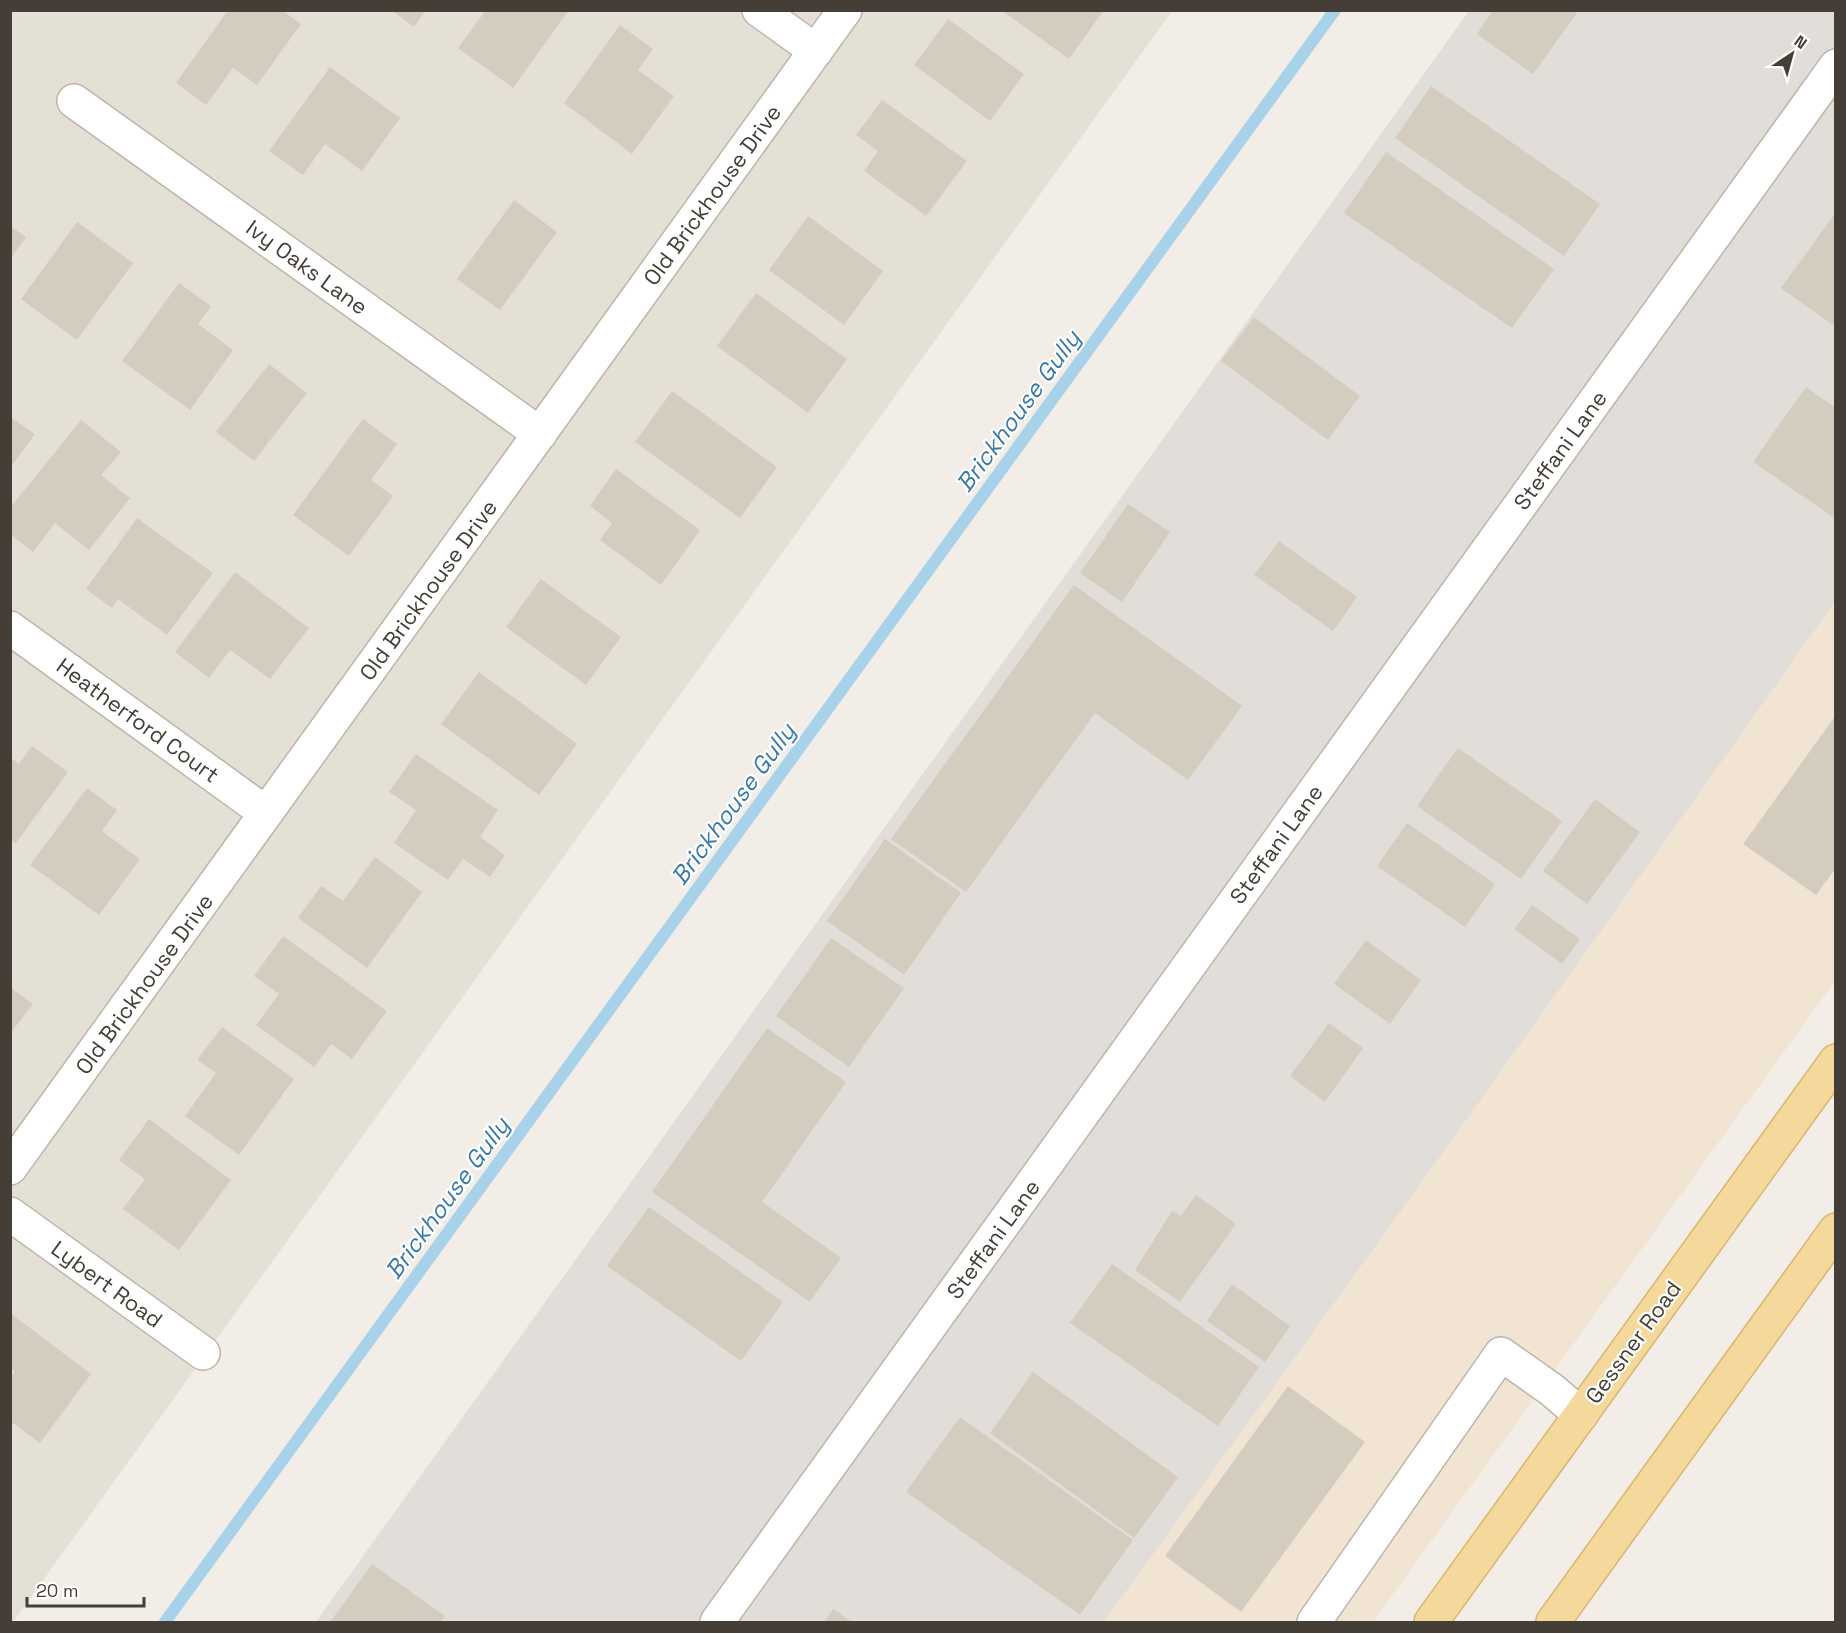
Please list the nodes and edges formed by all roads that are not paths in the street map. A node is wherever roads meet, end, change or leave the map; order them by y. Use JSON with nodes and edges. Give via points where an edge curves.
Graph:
{"nodes":[{"id":1,"x":759,"y":10,"type":"edge"},
{"id":2,"x":845,"y":10,"type":"edge"},
{"id":3,"x":816,"y":51,"type":"junction"},
{"id":4,"x":1836,"y":66,"type":"edge"},
{"id":5,"x":74,"y":100,"type":"dead end"},
{"id":6,"x":540,"y":434,"type":"junction"},
{"id":7,"x":10,"y":628,"type":"edge"},
{"id":8,"x":266,"y":813,"type":"junction"},
{"id":9,"x":1836,"y":1061,"type":"edge"},
{"id":10,"x":10,"y":1168,"type":"edge"},
{"id":11,"x":10,"y":1214,"type":"edge"},
{"id":12,"x":1836,"y":1230,"type":"edge"},
{"id":13,"x":203,"y":1353,"type":"dead end"},
{"id":14,"x":1581,"y":1414,"type":"junction"},
{"id":15,"x":717,"y":1623,"type":"edge"},
{"id":16,"x":1314,"y":1623,"type":"edge"},
{"id":17,"x":1431,"y":1623,"type":"edge"},
{"id":18,"x":1554,"y":1623,"type":"edge"}],
"edges":[{"from":1,"to":3,"type":"street"},
{"from":2,"to":3,"type":"street","name":"Old Brickhouse Drive"},
{"from":3,"to":6,"type":"street","name":"Old Brickhouse Drive"},
{"from":4,"to":15,"type":"street","name":"Steffani Lane"},
{"from":5,"to":6,"type":"street","name":"Ivy Oaks Lane"},
{"from":6,"to":8,"type":"street","name":"Old Brickhouse Drive"},
{"from":7,"to":8,"type":"street","name":"Heatherford Court"},
{"from":8,"to":10,"type":"street","name":"Old Brickhouse Drive"},
{"from":9,"to":14,"type":"main road","name":"Gessner Road"},
{"from":11,"to":13,"type":"street","name":"Lybert Road"},
{"from":12,"to":18,"type":"main road"},
{"from":14,"to":16,"type":"street","via":[[1501,1354]]},
{"from":14,"to":17,"type":"main road","name":"Gessner Road"}]}
